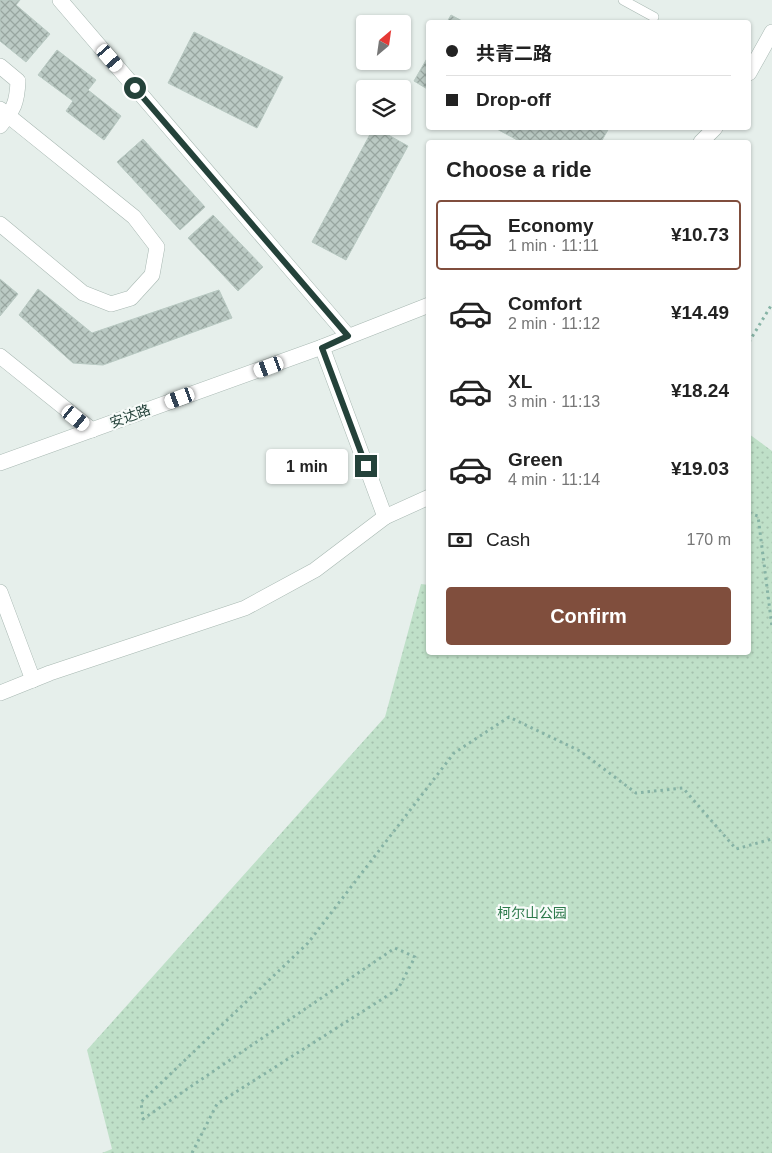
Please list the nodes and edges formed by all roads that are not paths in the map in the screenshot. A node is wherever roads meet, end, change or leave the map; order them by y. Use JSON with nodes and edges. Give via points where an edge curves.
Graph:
{"nodes":[{"id":1,"x":60,"y":0,"type":"edge"},
{"id":2,"x":623,"y":0,"type":"edge"},
{"id":3,"x":654,"y":17,"type":"dead end"},
{"id":4,"x":772,"y":32,"type":"edge"},
{"id":5,"x":0,"y":66,"type":"edge"},
{"id":6,"x":751,"y":70,"type":"edge"},
{"id":7,"x":3,"y":117,"type":"edge"},
{"id":8,"x":712,"y":130,"type":"edge"},
{"id":9,"x":703,"y":140,"type":"edge"},
{"id":10,"x":0,"y":224,"type":"edge"},
{"id":11,"x":426,"y":305,"type":"edge"},
{"id":12,"x":348,"y":336,"type":"junction"},
{"id":13,"x":322,"y":348,"type":"junction"},
{"id":14,"x":0,"y":356,"type":"edge"},
{"id":15,"x":92,"y":430,"type":"junction"},
{"id":16,"x":0,"y":463,"type":"edge"},
{"id":17,"x":426,"y":498,"type":"edge"},
{"id":18,"x":385,"y":517,"type":"junction"},
{"id":19,"x":0,"y":592,"type":"edge"},
{"id":20,"x":33,"y":680,"type":"junction"},
{"id":21,"x":0,"y":693,"type":"edge"}],
"edges":[{"from":1,"to":12,"type":"street"},
{"from":2,"to":3,"type":"lane"},
{"from":4,"to":6,"type":"street"},
{"from":5,"to":7,"type":"street","via":[[18,81],[17,99]]},
{"from":7,"to":10,"type":"street","via":[[134,217],[157,247],[152,275],[131,298],[111,304],[83,293]]},
{"from":8,"to":9,"type":"street"},
{"from":11,"to":12,"type":"street","name":"安达路"},
{"from":12,"to":13,"type":"street","name":"安达路"},
{"from":13,"to":15,"type":"street","name":"安达路"},
{"from":13,"to":18,"type":"street"},
{"from":14,"to":15,"type":"street"},
{"from":15,"to":16,"type":"street","name":"安达路"},
{"from":17,"to":18,"type":"street"},
{"from":18,"to":20,"type":"street","via":[[316,570],[245,608]]},
{"from":19,"to":20,"type":"street"},
{"from":20,"to":21,"type":"street"}]}
